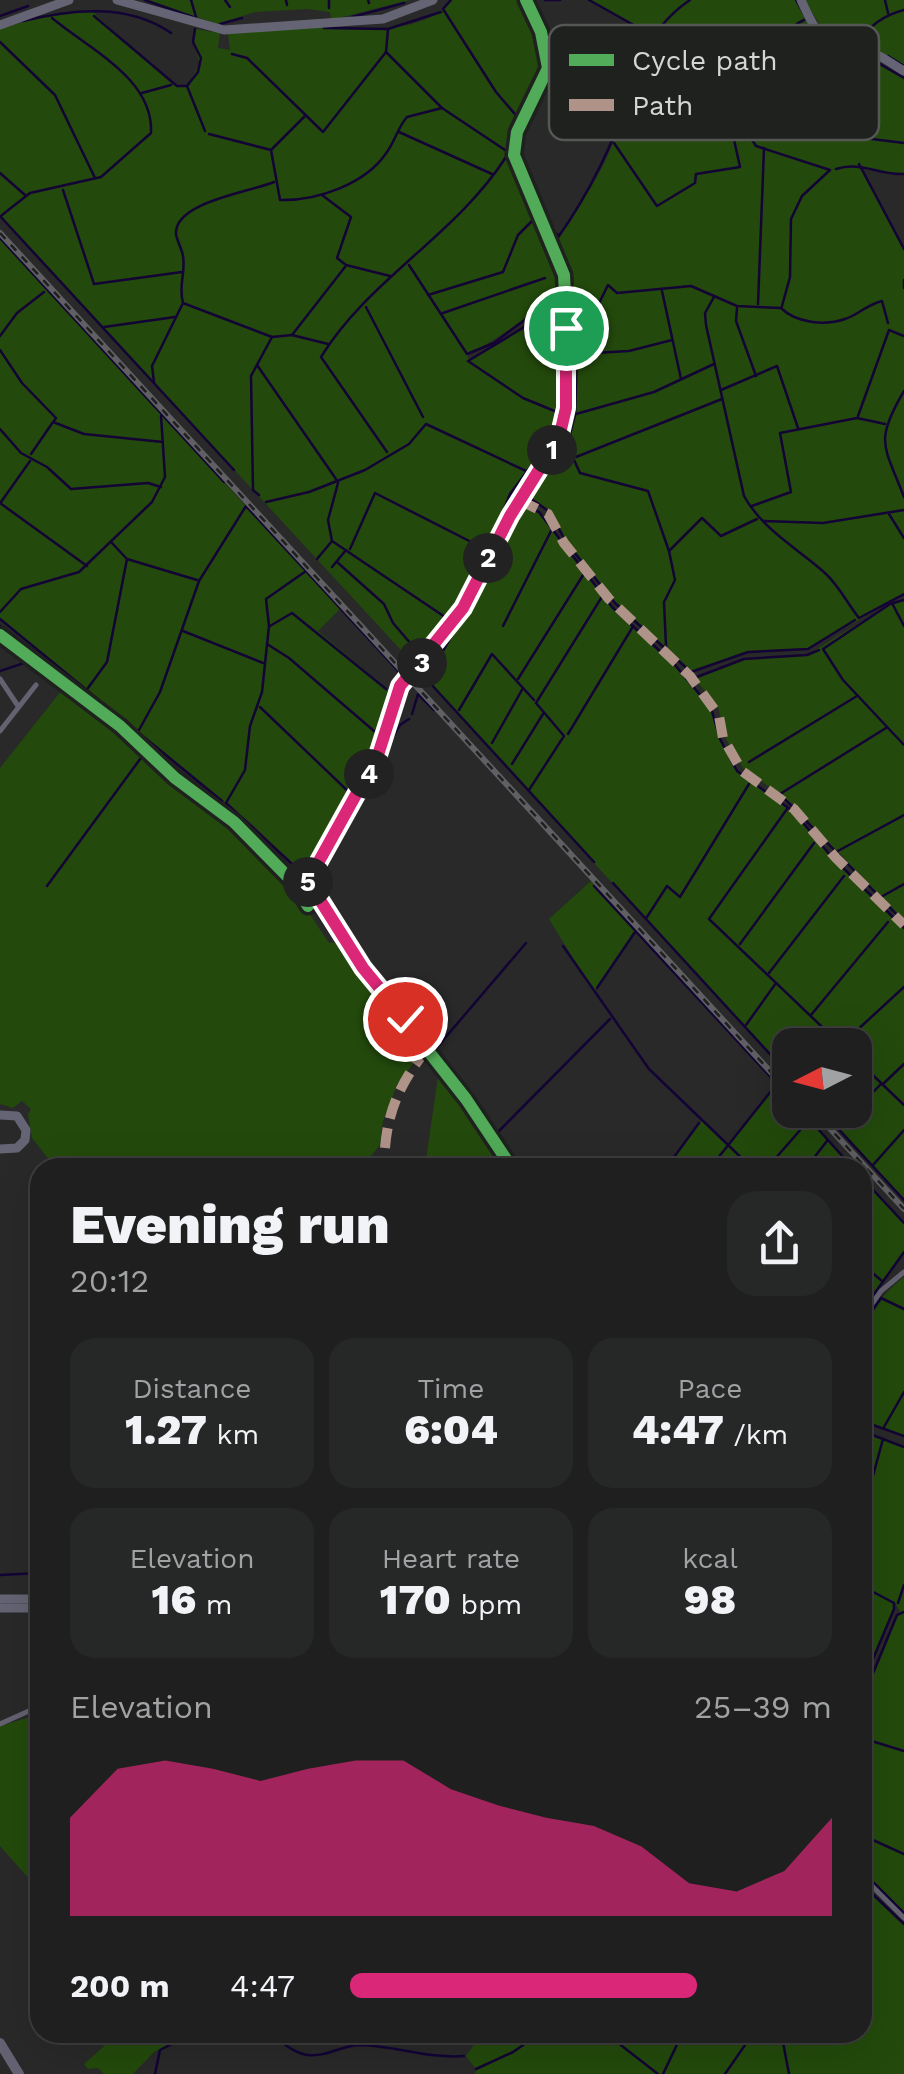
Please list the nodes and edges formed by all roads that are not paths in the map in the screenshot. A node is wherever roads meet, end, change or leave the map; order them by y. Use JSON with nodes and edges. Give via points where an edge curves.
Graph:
{"nodes":[{"id":1,"x":69,"y":0,"type":"edge"},
{"id":2,"x":117,"y":0,"type":"edge"},
{"id":3,"x":433,"y":0,"type":"edge"},
{"id":4,"x":526,"y":0,"type":"edge"},
{"id":5,"x":801,"y":0,"type":"edge"},
{"id":6,"x":0,"y":25,"type":"edge"},
{"id":7,"x":814,"y":25,"type":"edge"},
{"id":8,"x":879,"y":57,"type":"edge"},
{"id":9,"x":904,"y":71,"type":"edge"},
{"id":10,"x":0,"y":679,"type":"edge"},
{"id":11,"x":36,"y":685,"type":"dead end"},
{"id":12,"x":18,"y":706,"type":"junction"},
{"id":13,"x":0,"y":731,"type":"edge"},
{"id":14,"x":343,"y":935,"type":"dead end"},
{"id":15,"x":1,"y":1114,"type":"edge"},
{"id":16,"x":3,"y":1151,"type":"edge"},
{"id":17,"x":904,"y":1272,"type":"edge"},
{"id":18,"x":872,"y":1304,"type":"edge"},
{"id":19,"x":0,"y":1599,"type":"edge"},
{"id":20,"x":30,"y":1599,"type":"edge"},
{"id":21,"x":0,"y":1608,"type":"edge"},
{"id":22,"x":30,"y":1608,"type":"edge"},
{"id":23,"x":30,"y":1710,"type":"edge"},
{"id":24,"x":0,"y":1724,"type":"edge"},
{"id":25,"x":872,"y":1886,"type":"edge"},
{"id":26,"x":904,"y":1918,"type":"edge"},
{"id":27,"x":0,"y":2043,"type":"edge"},
{"id":28,"x":19,"y":2074,"type":"edge"}],
"edges":[{"from":1,"to":6,"type":"main road"},
{"from":2,"to":3,"type":"main road","via":[[224,30],[382,19]]},
{"from":4,"to":14,"type":"street","bridge":true,"via":[[542,32],[548,68],[517,132],[514,155],[564,275],[566,408],[559,438],[463,608],[396,694],[378,755],[308,884]]},
{"from":5,"to":7,"type":"main road"},
{"from":8,"to":9,"type":"main road"},
{"from":10,"to":12,"type":"street"},
{"from":11,"to":12,"type":"street"},
{"from":12,"to":13,"type":"street"},
{"from":15,"to":16,"type":"main road","via":[[18,1116],[26,1130],[22,1145]]},
{"from":17,"to":18,"type":"street"},
{"from":19,"to":20,"type":"main road"},
{"from":21,"to":22,"type":"main road"},
{"from":23,"to":24,"type":"street"},
{"from":25,"to":26,"type":"street"},
{"from":27,"to":28,"type":"main road"}]}
